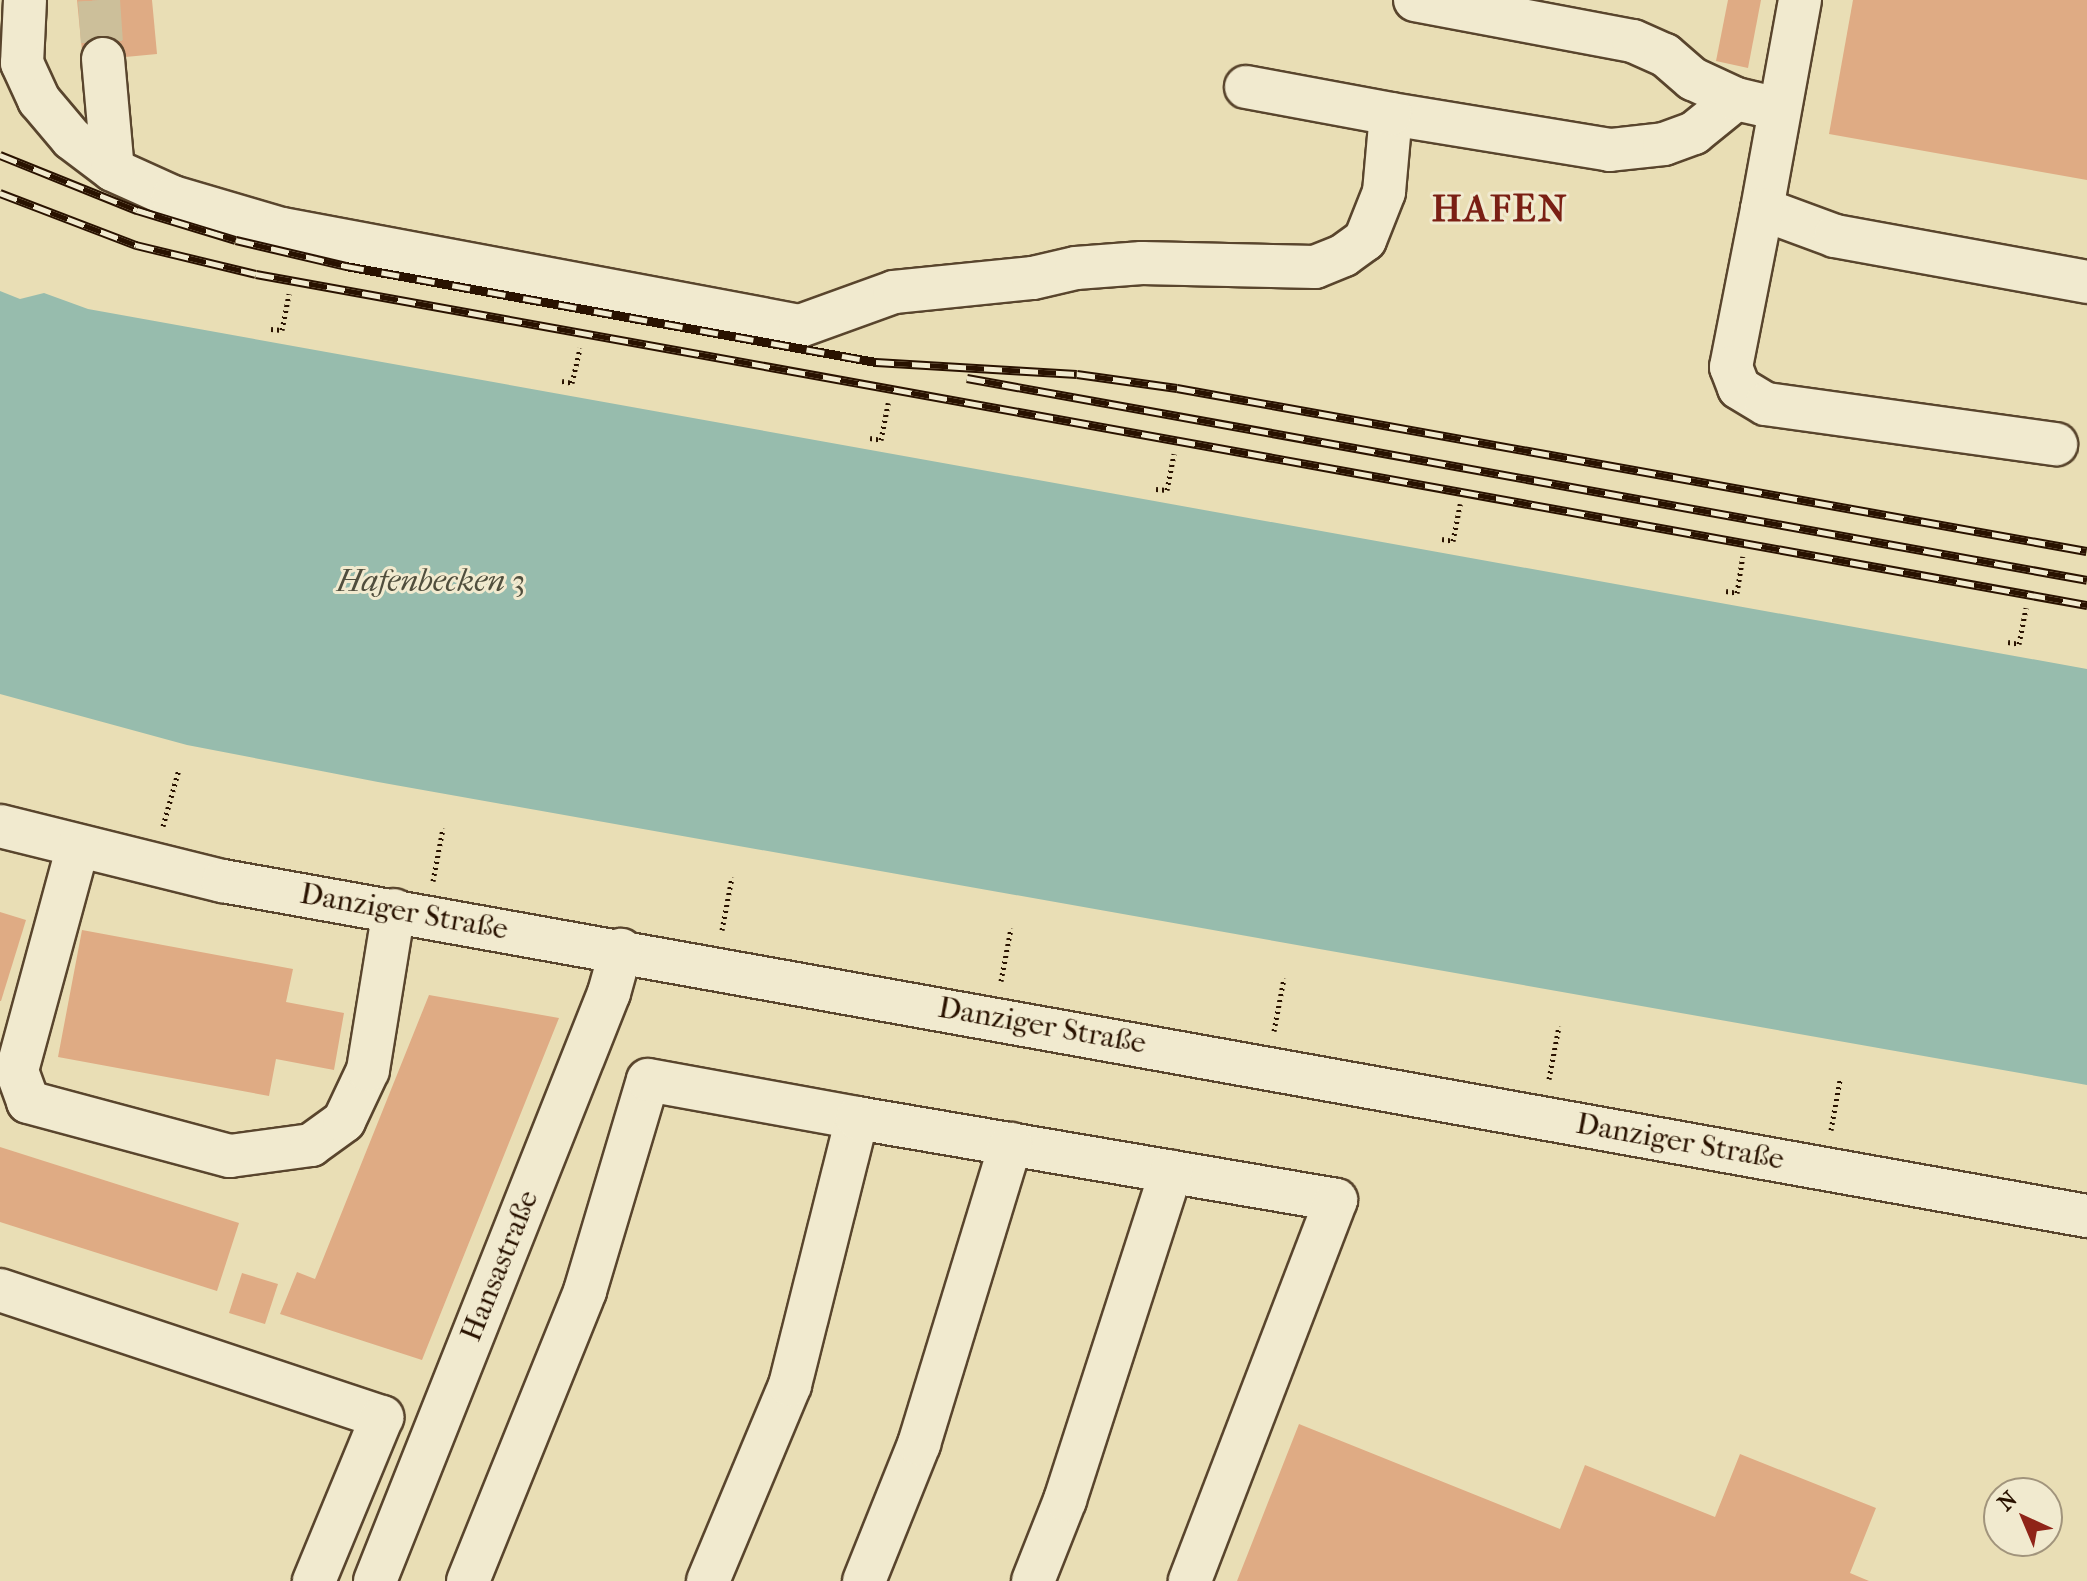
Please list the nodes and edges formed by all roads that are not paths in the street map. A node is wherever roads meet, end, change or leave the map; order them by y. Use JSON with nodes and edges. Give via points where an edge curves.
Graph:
{"nodes":[{"id":1,"x":25,"y":0,"type":"edge"},
{"id":2,"x":1415,"y":0,"type":"edge"},
{"id":3,"x":1800,"y":0,"type":"edge"},
{"id":4,"x":103,"y":59,"type":"tunnel mouth"},
{"id":5,"x":1246,"y":87,"type":"dead end"},
{"id":6,"x":1736,"y":99,"type":"junction"},
{"id":7,"x":1781,"y":111,"type":"junction"},
{"id":8,"x":1391,"y":114,"type":"junction"},
{"id":9,"x":113,"y":170,"type":"junction"},
{"id":10,"x":1762,"y":209,"type":"junction"},
{"id":11,"x":2087,"y":282,"type":"edge"},
{"id":12,"x":2056,"y":444,"type":"dead end"},
{"id":13,"x":0,"y":826,"type":"edge"},
{"id":14,"x":78,"y":846,"type":"junction"},
{"id":15,"x":394,"y":910,"type":"junction"},
{"id":16,"x":621,"y":950,"type":"junction"},
{"id":17,"x":857,"y":1118,"type":"junction"},
{"id":18,"x":1011,"y":1144,"type":"junction"},
{"id":19,"x":1171,"y":1172,"type":"junction"},
{"id":20,"x":2087,"y":1216,"type":"edge"},
{"id":21,"x":0,"y":1290,"type":"edge"},
{"id":22,"x":314,"y":1581,"type":"edge"},
{"id":23,"x":375,"y":1581,"type":"edge"},
{"id":24,"x":468,"y":1581,"type":"edge"},
{"id":25,"x":708,"y":1581,"type":"edge"},
{"id":26,"x":864,"y":1581,"type":"edge"},
{"id":27,"x":1033,"y":1581,"type":"edge"},
{"id":28,"x":1190,"y":1581,"type":"edge"}],
"edges":[{"from":1,"to":9,"type":"street","via":[[22,63],[39,100],[72,139]]},
{"from":2,"to":6,"type":"street","via":[[1633,41]]},
{"from":3,"to":7,"type":"street"},
{"from":4,"to":9,"type":"street"},
{"from":5,"to":8,"type":"street"},
{"from":6,"to":7,"type":"street"},
{"from":6,"to":8,"type":"street","via":[[1694,133],[1664,144],[1610,150]]},
{"from":7,"to":10,"type":"street"},
{"from":8,"to":9,"type":"street","via":[[1384,192],[1365,240],[1315,267],[1142,263],[1076,268],[1033,278],[894,292],[800,326],[282,229],[173,197]]},
{"from":10,"to":11,"type":"street","via":[[1835,236]]},
{"from":10,"to":12,"type":"street","via":[[1731,367],[1739,388],[1766,404]]},
{"from":13,"to":14,"type":"street","name":"Danziger Straße"},
{"from":14,"to":15,"type":"street","name":"Danziger Straße","via":[[223,881]]},
{"from":14,"to":15,"type":"street","via":[[17,1071],[28,1102],[230,1156],[311,1145],[344,1121],[368,1070]]},
{"from":15,"to":16,"type":"street","name":"Danziger Straße"},
{"from":16,"to":20,"type":"street","name":"Danziger Straße"},
{"from":16,"to":23,"type":"street","name":"Hansastraße","via":[[609,993]]},
{"from":17,"to":18,"type":"street"},
{"from":17,"to":24,"type":"street","via":[[648,1080],[585,1291]]},
{"from":17,"to":25,"type":"street","via":[[790,1385]]},
{"from":18,"to":19,"type":"street"},
{"from":18,"to":26,"type":"street","via":[[919,1444]]},
{"from":19,"to":27,"type":"street","via":[[1065,1500]]},
{"from":19,"to":28,"type":"street","via":[[1336,1200]]},
{"from":21,"to":22,"type":"street","via":[[382,1417]]}]}
